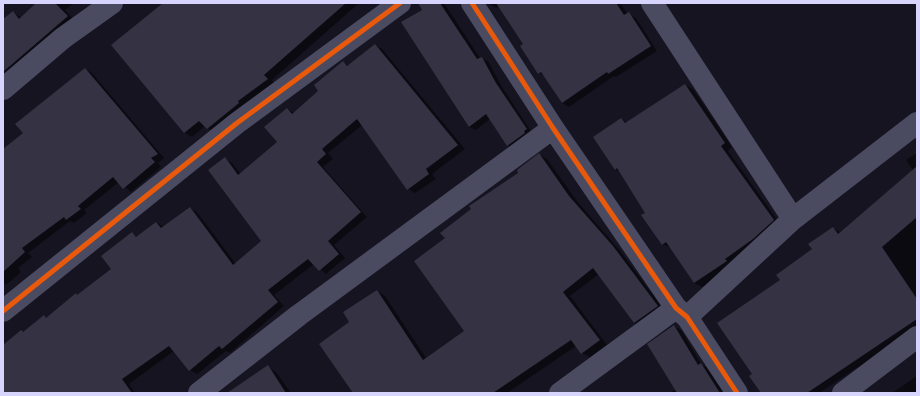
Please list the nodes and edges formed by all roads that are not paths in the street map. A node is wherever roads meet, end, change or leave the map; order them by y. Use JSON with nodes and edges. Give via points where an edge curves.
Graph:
{"nodes":[{"id":1,"x":112,"y":3,"type":"edge"},
{"id":2,"x":400,"y":3,"type":"edge"},
{"id":3,"x":472,"y":3,"type":"edge"},
{"id":4,"x":660,"y":6,"type":"edge"},
{"id":5,"x":3,"y":89,"type":"edge"},
{"id":6,"x":917,"y":123,"type":"edge"},
{"id":7,"x":553,"y":128,"type":"junction"},
{"id":8,"x":793,"y":219,"type":"junction"},
{"id":9,"x":3,"y":311,"type":"edge"},
{"id":10,"x":681,"y":312,"type":"junction"},
{"id":11,"x":917,"y":337,"type":"edge"},
{"id":12,"x":199,"y":393,"type":"edge"},
{"id":13,"x":560,"y":393,"type":"edge"},
{"id":14,"x":737,"y":393,"type":"edge"},
{"id":15,"x":843,"y":393,"type":"edge"}],
"edges":[{"from":1,"to":5,"type":"street","via":[[63,38]]},
{"from":2,"to":9,"type":"street","via":[[237,124]]},
{"from":3,"to":7,"type":"street"},
{"from":4,"to":8,"type":"street"},
{"from":6,"to":8,"type":"street"},
{"from":7,"to":10,"type":"street"},
{"from":7,"to":12,"type":"street","via":[[299,315]]},
{"from":8,"to":10,"type":"street"},
{"from":10,"to":13,"type":"street"},
{"from":10,"to":14,"type":"street"},
{"from":11,"to":15,"type":"street"}]}
